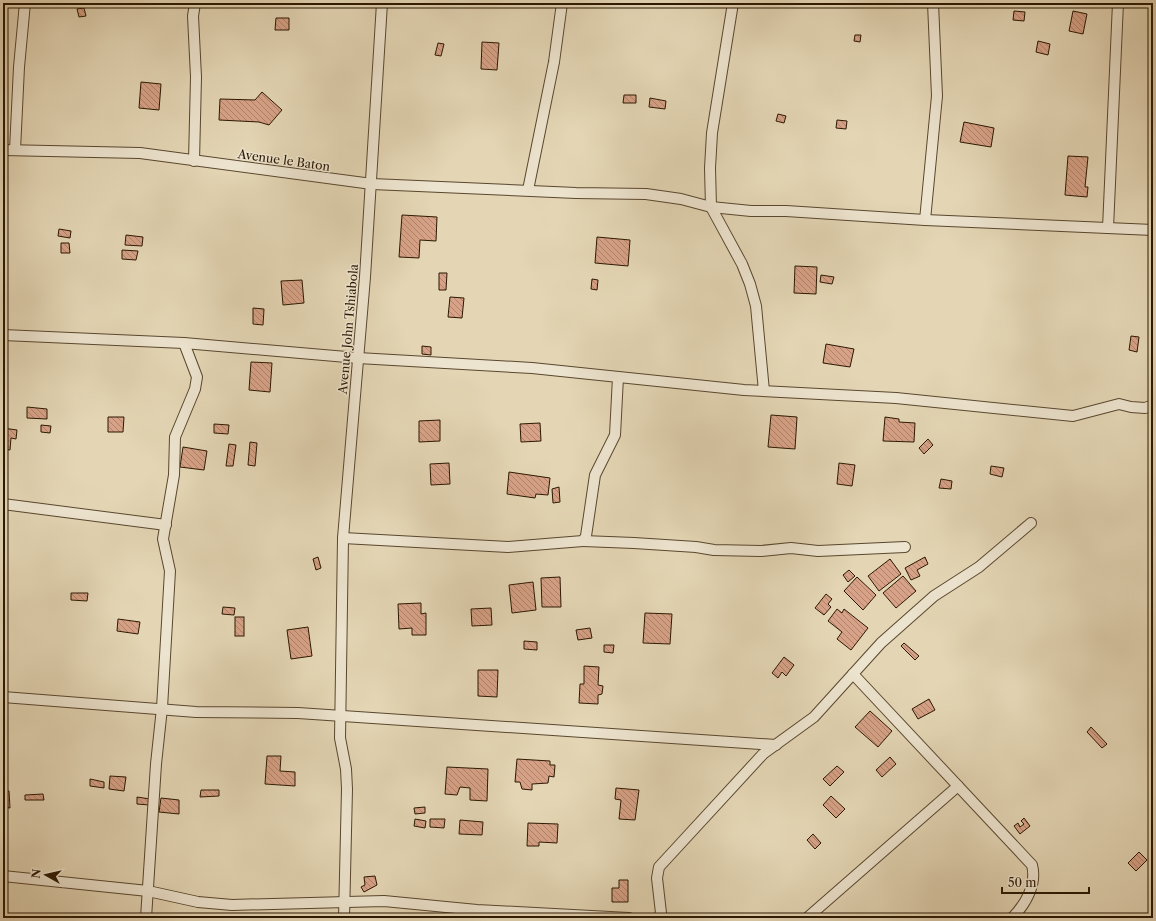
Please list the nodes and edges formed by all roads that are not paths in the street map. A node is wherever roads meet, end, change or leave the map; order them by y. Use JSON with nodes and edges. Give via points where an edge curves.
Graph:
{"nodes":[{"id":1,"x":25,"y":3,"type":"edge"},
{"id":2,"x":195,"y":3,"type":"edge"},
{"id":3,"x":382,"y":3,"type":"edge"},
{"id":4,"x":562,"y":3,"type":"edge"},
{"id":5,"x":734,"y":3,"type":"edge"},
{"id":6,"x":933,"y":3,"type":"edge"},
{"id":7,"x":1118,"y":3,"type":"edge"},
{"id":8,"x":3,"y":150,"type":"edge"},
{"id":9,"x":14,"y":150,"type":"junction"},
{"id":10,"x":194,"y":161,"type":"junction"},
{"id":11,"x":372,"y":184,"type":"junction"},
{"id":12,"x":528,"y":190,"type":"junction"},
{"id":13,"x":711,"y":207,"type":"junction"},
{"id":14,"x":925,"y":220,"type":"junction"},
{"id":15,"x":1108,"y":228,"type":"junction"},
{"id":16,"x":1153,"y":230,"type":"edge"},
{"id":17,"x":3,"y":335,"type":"edge"},
{"id":18,"x":184,"y":343,"type":"junction"},
{"id":19,"x":358,"y":358,"type":"junction"},
{"id":20,"x":618,"y":377,"type":"junction"},
{"id":21,"x":764,"y":391,"type":"junction"},
{"id":22,"x":1153,"y":405,"type":"edge"},
{"id":23,"x":3,"y":504,"type":"edge"},
{"id":24,"x":1031,"y":523,"type":"dead end"},
{"id":25,"x":166,"y":525,"type":"junction"},
{"id":26,"x":343,"y":538,"type":"junction"},
{"id":27,"x":583,"y":541,"type":"junction"},
{"id":28,"x":905,"y":547,"type":"dead end"},
{"id":29,"x":853,"y":674,"type":"junction"},
{"id":30,"x":3,"y":697,"type":"edge"},
{"id":31,"x":162,"y":708,"type":"junction"},
{"id":32,"x":339,"y":717,"type":"junction"},
{"id":33,"x":776,"y":745,"type":"junction"},
{"id":34,"x":958,"y":786,"type":"junction"},
{"id":35,"x":3,"y":876,"type":"edge"},
{"id":36,"x":148,"y":891,"type":"junction"},
{"id":37,"x":344,"y":901,"type":"junction"},
{"id":38,"x":146,"y":918,"type":"edge"},
{"id":39,"x":344,"y":918,"type":"edge"},
{"id":40,"x":629,"y":918,"type":"edge"},
{"id":41,"x":658,"y":918,"type":"edge"},
{"id":42,"x":807,"y":918,"type":"edge"},
{"id":43,"x":1012,"y":918,"type":"edge"}],
"edges":[{"from":1,"to":9,"type":"street"},
{"from":2,"to":10,"type":"street"},
{"from":3,"to":11,"type":"street","name":"Avenue John Tshiabola"},
{"from":4,"to":12,"type":"street","via":[[554,62]]},
{"from":5,"to":13,"type":"street","via":[[712,133]]},
{"from":6,"to":14,"type":"street","via":[[937,96]]},
{"from":7,"to":15,"type":"street"},
{"from":8,"to":9,"type":"street","name":"Avenue le Baton"},
{"from":9,"to":10,"type":"street","name":"Avenue le Baton","via":[[140,153]]},
{"from":10,"to":11,"type":"street","name":"Avenue le Baton"},
{"from":11,"to":12,"type":"street","name":"Avenue le Baton"},
{"from":11,"to":19,"type":"street","name":"Avenue John Tshiabola"},
{"from":12,"to":13,"type":"street","name":"Avenue le Baton","via":[[584,194],[646,194]]},
{"from":13,"to":14,"type":"street","name":"Avenue le Baton"},
{"from":13,"to":21,"type":"street","via":[[750,284],[756,306]]},
{"from":14,"to":15,"type":"street","name":"Avenue le Baton"},
{"from":15,"to":16,"type":"street","name":"Avenue le Baton"},
{"from":17,"to":18,"type":"street"},
{"from":18,"to":19,"type":"street"},
{"from":18,"to":25,"type":"street","via":[[197,376],[195,389],[175,437],[174,475]]},
{"from":19,"to":20,"type":"street","via":[[532,368]]},
{"from":19,"to":26,"type":"street","name":"Avenue John Tshiabola"},
{"from":20,"to":21,"type":"street"},
{"from":20,"to":27,"type":"street","via":[[615,435],[595,475],[586,536]]},
{"from":21,"to":22,"type":"street","via":[[896,398],[1074,416],[1119,404],[1145,408]]},
{"from":23,"to":25,"type":"street"},
{"from":24,"to":29,"type":"street","via":[[979,567],[934,596],[881,643]]},
{"from":25,"to":31,"type":"street","via":[[164,539],[170,571]]},
{"from":26,"to":27,"type":"street","via":[[508,547]]},
{"from":26,"to":32,"type":"street","name":"Avenue John Tshiabola"},
{"from":27,"to":28,"type":"street","via":[[761,551],[791,548],[818,551]]},
{"from":29,"to":33,"type":"street","via":[[814,717]]},
{"from":29,"to":34,"type":"street"},
{"from":30,"to":31,"type":"street"},
{"from":31,"to":32,"type":"street","via":[[196,712],[298,713]]},
{"from":31,"to":36,"type":"street"},
{"from":32,"to":33,"type":"street"},
{"from":32,"to":37,"type":"street","name":"Avenue John Tshiabola","via":[[348,790]]},
{"from":33,"to":41,"type":"street","via":[[762,754],[659,867],[657,878],[661,913]]},
{"from":34,"to":42,"type":"street"},
{"from":34,"to":43,"type":"street","via":[[1032,865],[1033,884],[1019,911]]},
{"from":35,"to":36,"type":"street"},
{"from":36,"to":37,"type":"street","via":[[198,902],[232,905]]},
{"from":36,"to":38,"type":"street"},
{"from":37,"to":39,"type":"street","name":"Avenue John Tshiabola"},
{"from":37,"to":40,"type":"street","via":[[384,901],[477,910]]}]}
